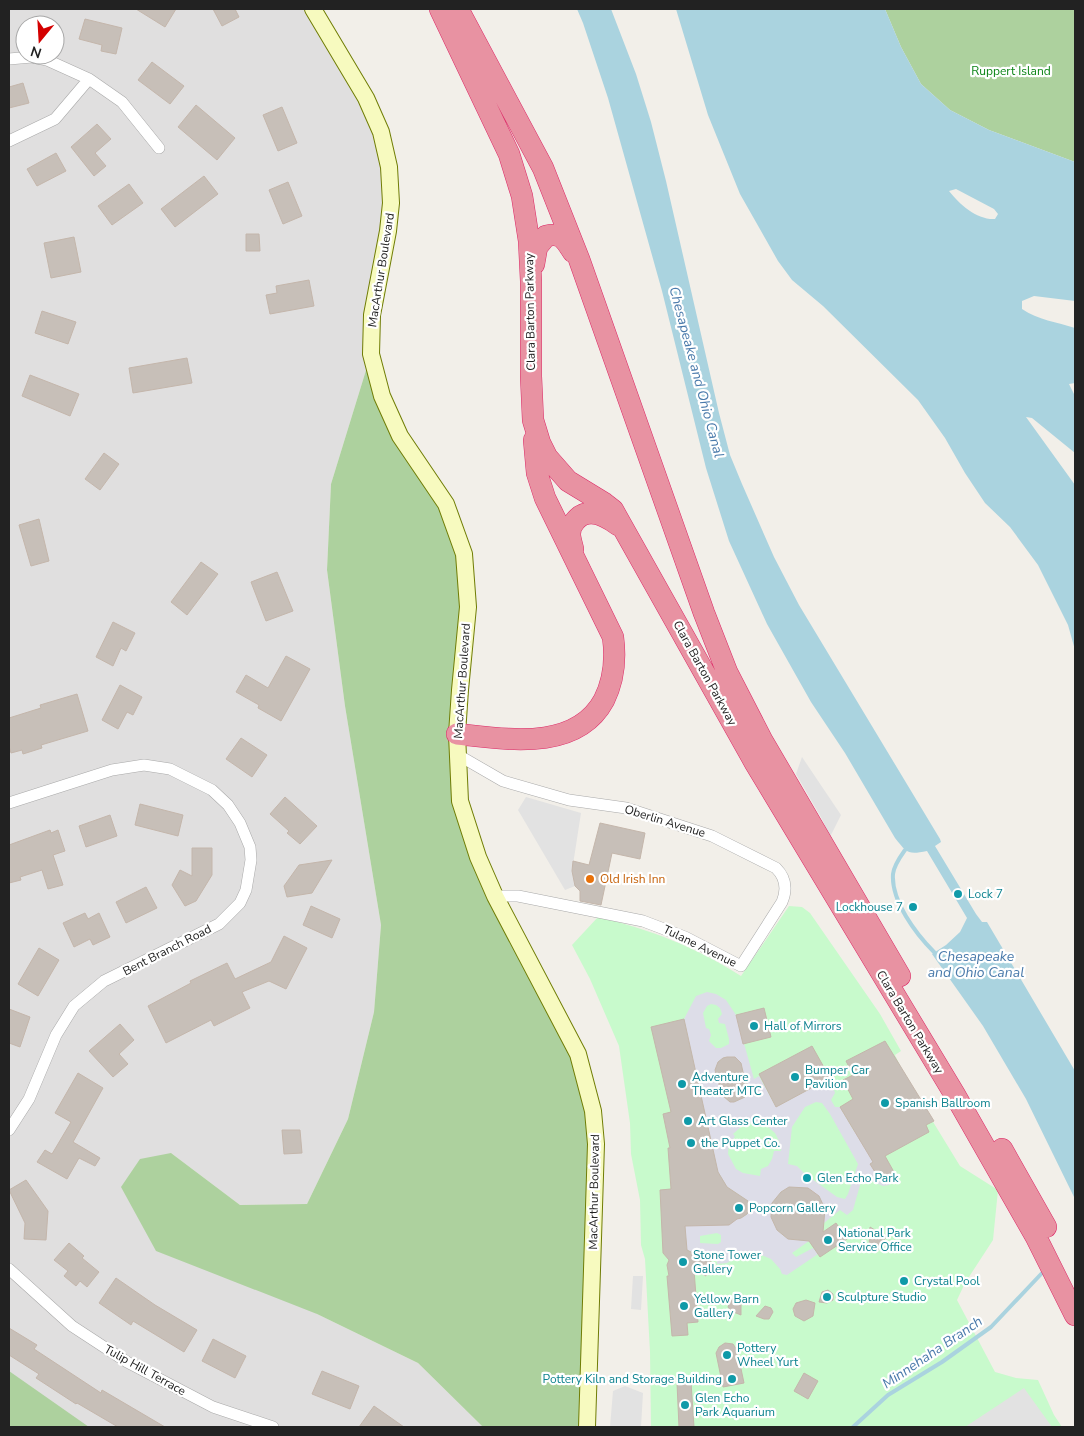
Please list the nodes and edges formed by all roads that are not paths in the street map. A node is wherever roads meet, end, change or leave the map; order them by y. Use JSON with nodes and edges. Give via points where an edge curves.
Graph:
{"nodes":[{"id":1,"x":313,"y":9,"type":"edge"},
{"id":2,"x":440,"y":9,"type":"edge"},
{"id":3,"x":458,"y":9,"type":"edge"},
{"id":4,"x":9,"y":59,"type":"edge"},
{"id":5,"x":89,"y":79,"type":"junction"},
{"id":6,"x":9,"y":141,"type":"edge"},
{"id":7,"x":159,"y":148,"type":"dead end"},
{"id":8,"x":579,"y":260,"type":"junction"},
{"id":9,"x":531,"y":281,"type":"junction"},
{"id":10,"x":533,"y":420,"type":"junction"},
{"id":11,"x":622,"y":528,"type":"junction"},
{"id":12,"x":577,"y":562,"type":"junction"},
{"id":13,"x":728,"y":672,"type":"junction"},
{"id":14,"x":457,"y":734,"type":"junction"},
{"id":15,"x":458,"y":755,"type":"junction"},
{"id":16,"x":788,"y":761,"type":"dead end"},
{"id":17,"x":9,"y":803,"type":"edge"},
{"id":18,"x":832,"y":843,"type":"dead end"},
{"id":19,"x":844,"y":882,"type":"junction"},
{"id":20,"x":495,"y":896,"type":"junction"},
{"id":21,"x":782,"y":902,"type":"joint"},
{"id":22,"x":9,"y":1130,"type":"edge"},
{"id":23,"x":9,"y":1269,"type":"edge"},
{"id":24,"x":1075,"y":1282,"type":"edge"},
{"id":25,"x":1075,"y":1315,"type":"edge"},
{"id":26,"x":273,"y":1427,"type":"edge"},
{"id":27,"x":587,"y":1427,"type":"edge"}],
"edges":[{"from":1,"to":14,"type":"main road","name":"MacArthur Boulevard","via":[[366,98],[381,132],[389,167],[391,203],[372,315],[371,354],[382,396],[400,436],[446,504],[464,554],[468,607]]},
{"from":2,"to":9,"type":"highway","name":"Clara Barton Parkway","via":[[509,154],[522,196]]},
{"from":3,"to":8,"type":"highway","name":"Clara Barton Parkway","via":[[543,168]]},
{"from":4,"to":5,"type":"street","via":[[32,57],[47,60]]},
{"from":5,"to":6,"type":"street","via":[[55,119]]},
{"from":5,"to":7,"type":"street","via":[[122,102]]},
{"from":8,"to":9,"type":"highway","via":[[564,239],[554,234],[546,236],[537,247]]},
{"from":8,"to":13,"type":"highway","name":"Clara Barton Parkway","via":[[704,613]]},
{"from":9,"to":10,"type":"highway","name":"Clara Barton Parkway"},
{"from":10,"to":11,"type":"highway","name":"Clara Barton Parkway","via":[[540,443],[556,468],[568,481],[613,510]]},
{"from":10,"to":12,"type":"highway","via":[[541,486],[550,511]]},
{"from":11,"to":12,"type":"highway","via":[[594,513],[578,517],[569,536]]},
{"from":11,"to":25,"type":"highway","name":"Clara Barton Parkway","via":[[755,763],[1032,1228]]},
{"from":12,"to":14,"type":"highway","via":[[613,637],[613,677],[601,705],[582,725],[548,738]]},
{"from":13,"to":16,"type":"highway","via":[[764,731]]},
{"from":13,"to":19,"type":"highway","name":"Clara Barton Parkway","via":[[762,740]]},
{"from":14,"to":15,"type":"main road","name":"MacArthur Boulevard"},
{"from":15,"to":20,"type":"main road","name":"MacArthur Boulevard","via":[[460,801]]},
{"from":15,"to":21,"type":"street","name":"Oberlin Avenue","via":[[504,781],[569,800],[626,808],[712,836],[776,868],[785,883]]},
{"from":17,"to":22,"type":"street","name":"Bent Branch Road","via":[[112,770],[144,765],[170,769],[212,790],[228,805],[250,847],[251,860],[246,890],[240,903],[219,924],[104,981],[74,1006],[56,1036],[29,1099]]},
{"from":18,"to":19,"type":"highway"},
{"from":19,"to":24,"type":"highway","name":"Clara Barton Parkway","via":[[1030,1195]]},
{"from":20,"to":21,"type":"street","name":"Tulane Avenue","via":[[518,896],[643,921],[685,937],[741,966]]},
{"from":20,"to":27,"type":"main road","name":"MacArthur Boulevard","via":[[578,1054],[593,1111],[596,1144]]},
{"from":23,"to":26,"type":"street","name":"Tulip Hill Terrace","via":[[72,1326],[127,1362],[214,1407]]}]}
